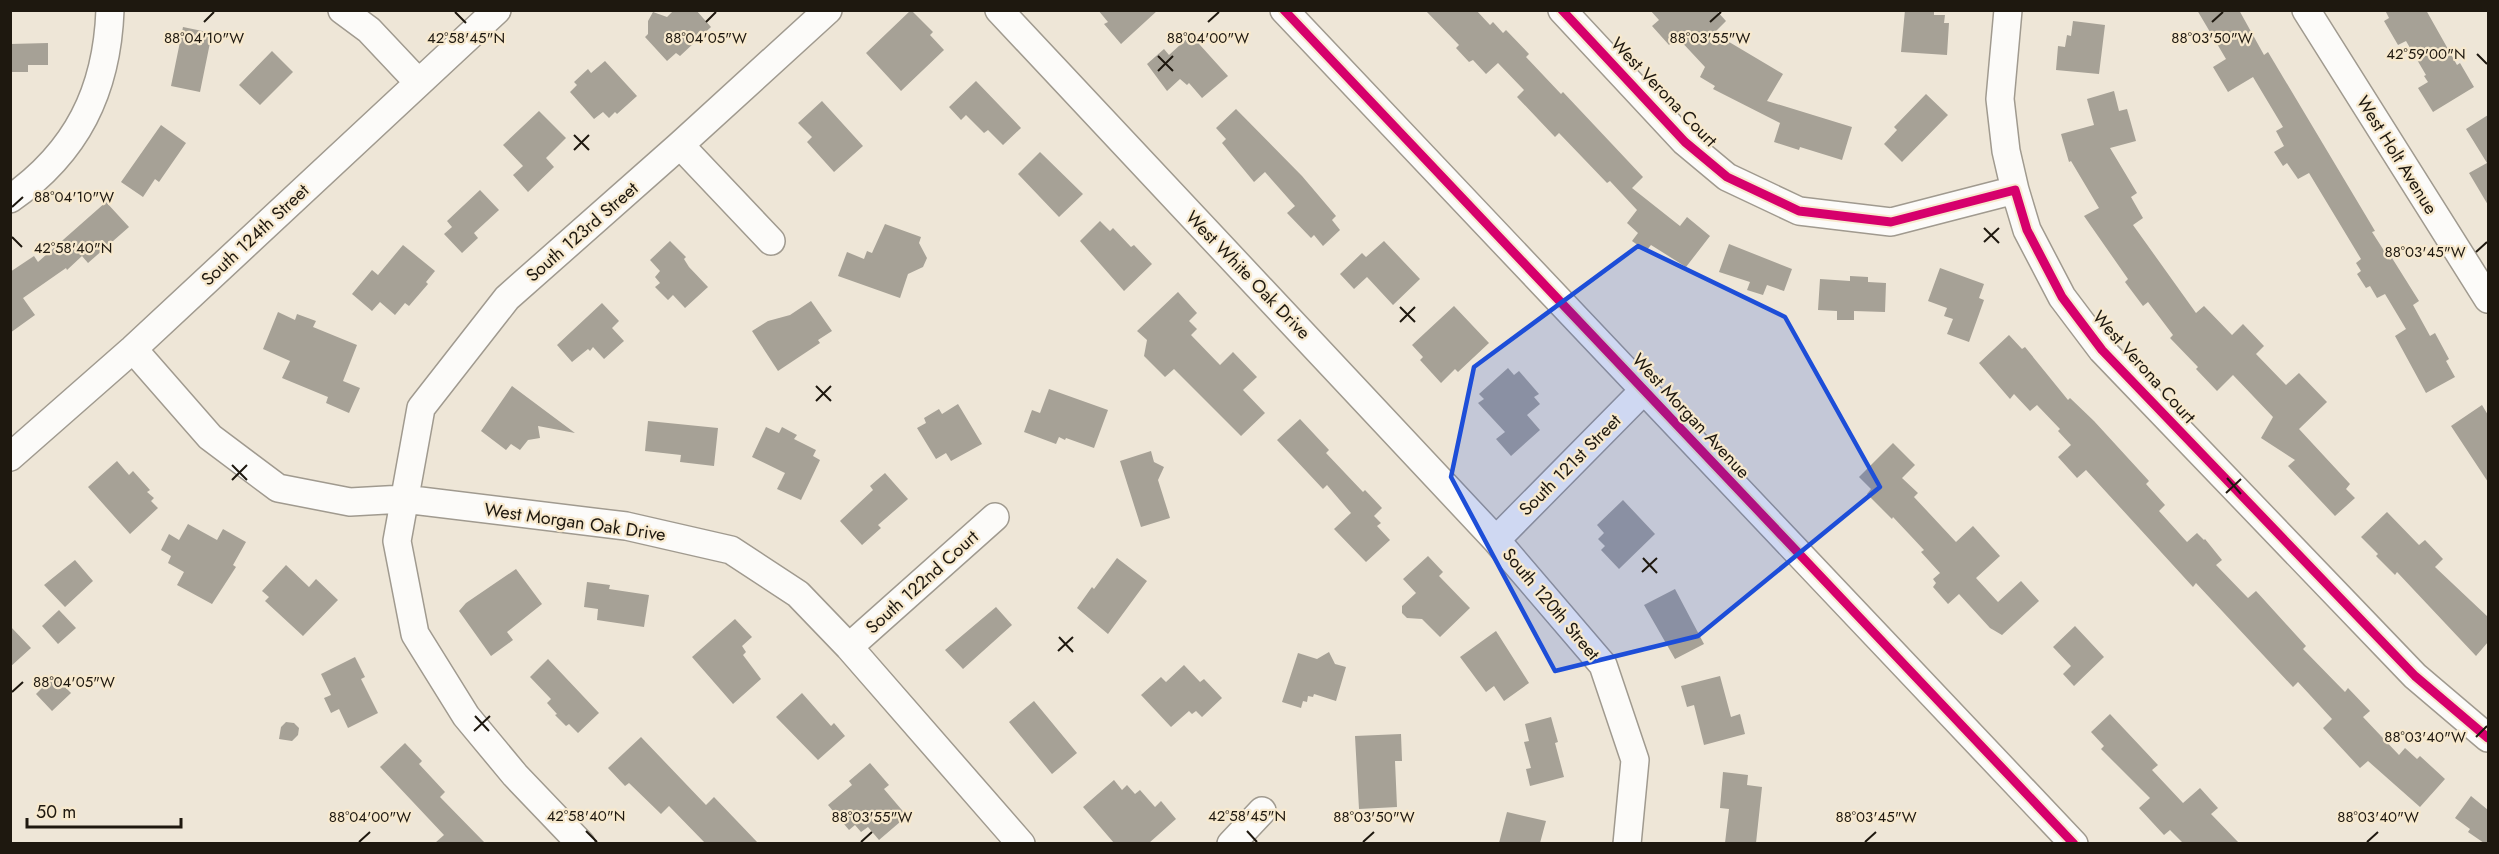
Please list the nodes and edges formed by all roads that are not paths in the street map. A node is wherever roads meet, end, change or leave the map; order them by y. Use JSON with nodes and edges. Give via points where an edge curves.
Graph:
{"nodes":[{"id":1,"x":110,"y":10,"type":"edge"},
{"id":2,"x":342,"y":10,"type":"edge"},
{"id":3,"x":496,"y":10,"type":"edge"},
{"id":4,"x":828,"y":10,"type":"edge"},
{"id":5,"x":999,"y":10,"type":"edge"},
{"id":6,"x":1284,"y":10,"type":"edge"},
{"id":7,"x":1562,"y":10,"type":"edge"},
{"id":8,"x":2008,"y":10,"type":"edge"},
{"id":9,"x":2306,"y":10,"type":"edge"},
{"id":10,"x":418,"y":82,"type":"junction"},
{"id":11,"x":680,"y":145,"type":"junction"},
{"id":12,"x":2015,"y":190,"type":"junction"},
{"id":13,"x":10,"y":199,"type":"edge"},
{"id":14,"x":771,"y":241,"type":"dead end"},
{"id":15,"x":2488,"y":299,"type":"edge"},
{"id":16,"x":133,"y":349,"type":"junction"},
{"id":17,"x":1644,"y":390,"type":"junction"},
{"id":18,"x":10,"y":457,"type":"edge"},
{"id":19,"x":404,"y":499,"type":"junction"},
{"id":20,"x":995,"y":518,"type":"dead end"},
{"id":21,"x":1496,"y":540,"type":"junction"},
{"id":22,"x":849,"y":647,"type":"junction"},
{"id":23,"x":2488,"y":738,"type":"edge"},
{"id":24,"x":1262,"y":811,"type":"dead end"},
{"id":25,"x":581,"y":843,"type":"edge"},
{"id":26,"x":1021,"y":843,"type":"edge"},
{"id":27,"x":1231,"y":843,"type":"edge"},
{"id":28,"x":1627,"y":843,"type":"edge"},
{"id":29,"x":2074,"y":843,"type":"edge"}],
"edges":[{"from":1,"to":13,"type":"street","via":[[101,77],[74,136],[48,168]]},
{"from":2,"to":10,"type":"street","via":[[369,30]]},
{"from":3,"to":10,"type":"street","name":"South 124th Street"},
{"from":4,"to":11,"type":"street","name":"South 123rd Street"},
{"from":5,"to":21,"type":"street","name":"West White Oak Drive"},
{"from":6,"to":17,"type":"street","name":"West Morgan Avenue"},
{"from":7,"to":12,"type":"street","name":"West Verona Court","via":[[1685,142],[1726,177],[1799,211],[1891,222]]},
{"from":8,"to":12,"type":"street","via":[[2000,99]]},
{"from":9,"to":15,"type":"street","name":"West Holt Avenue"},
{"from":10,"to":16,"type":"street","name":"South 124th Street"},
{"from":11,"to":14,"type":"street"},
{"from":11,"to":19,"type":"street","name":"South 123rd Street","via":[[507,298],[422,408]]},
{"from":12,"to":23,"type":"street","name":"West Verona Court","via":[[2027,230],[2062,297],[2102,350],[2415,676]]},
{"from":16,"to":18,"type":"street","name":"South 124th Street"},
{"from":16,"to":19,"type":"street","name":"West Morgan Oak Drive","via":[[210,437],[278,488],[350,502]]},
{"from":17,"to":21,"type":"street","name":"South 121st Street"},
{"from":17,"to":29,"type":"street","name":"West Morgan Avenue"},
{"from":19,"to":22,"type":"street","name":"West Morgan Oak Drive","via":[[626,526],[731,549],[798,594]]},
{"from":19,"to":25,"type":"street","name":"South 123rd Street","via":[[397,541],[415,634],[466,716]]},
{"from":20,"to":22,"type":"street","name":"South 122nd Court"},
{"from":21,"to":28,"type":"street","name":"South 120th Street","via":[[1603,665],[1635,760]]},
{"from":22,"to":26,"type":"street","name":"West Morgan Oak Drive"},
{"from":24,"to":27,"type":"street"}]}
